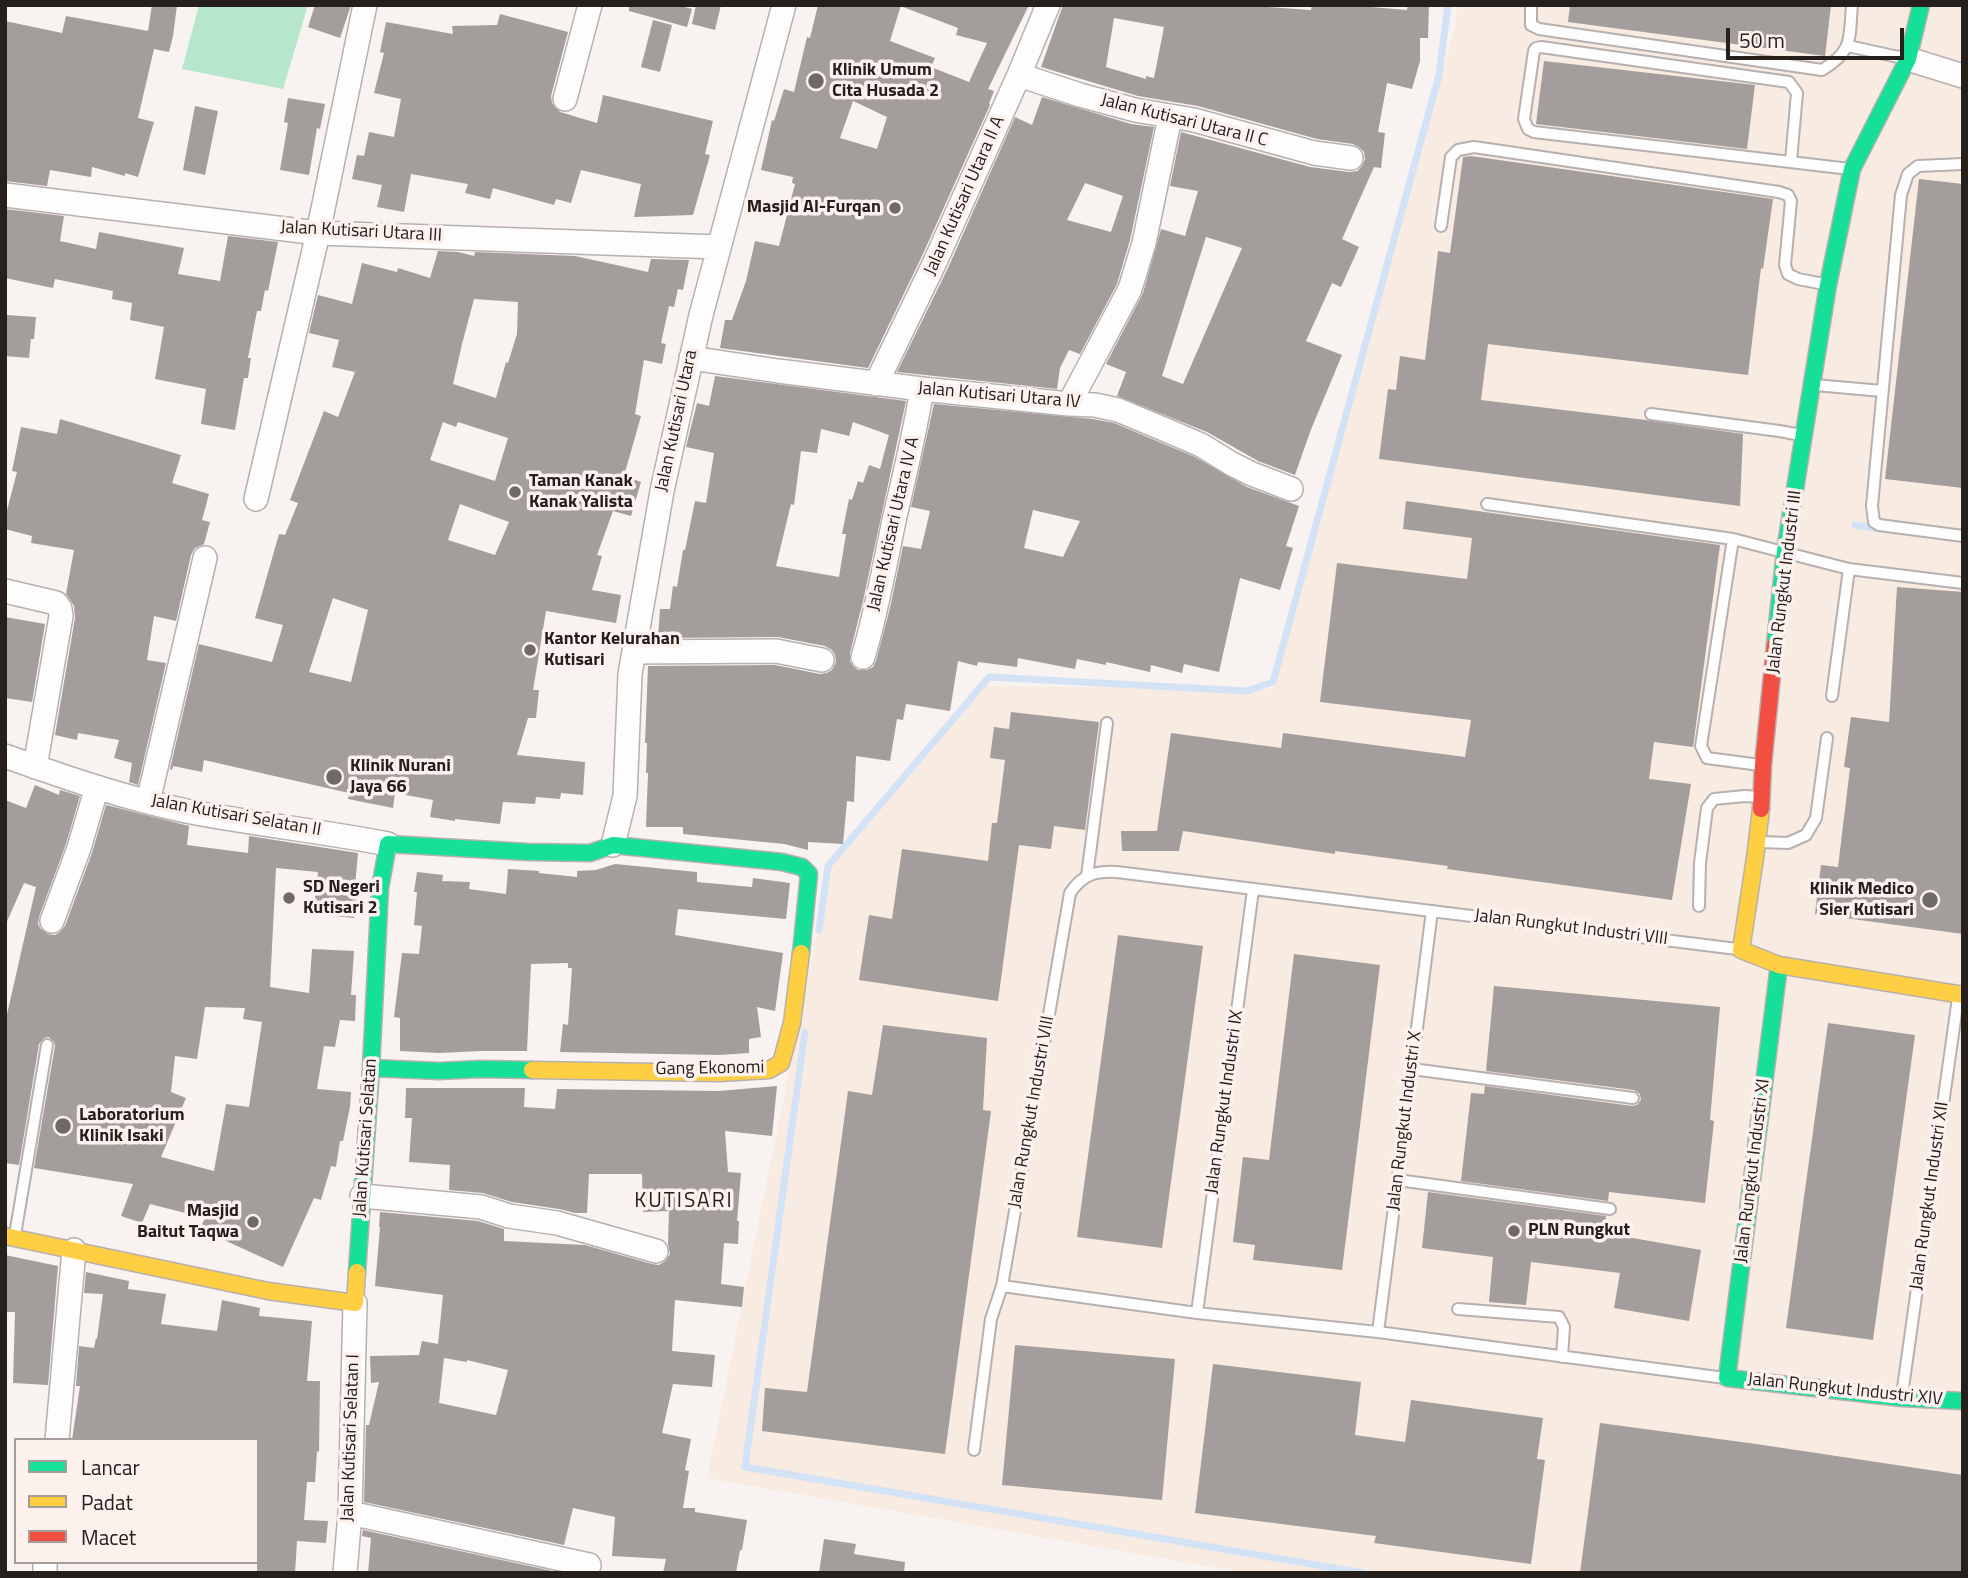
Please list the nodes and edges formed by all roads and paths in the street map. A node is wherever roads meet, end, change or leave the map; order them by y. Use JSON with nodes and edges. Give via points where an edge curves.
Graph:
{"nodes":[{"id":1,"x":365,"y":5,"type":"edge"},
{"id":2,"x":590,"y":5,"type":"edge"},
{"id":3,"x":784,"y":5,"type":"edge"},
{"id":4,"x":1048,"y":5,"type":"edge"},
{"id":5,"x":1531,"y":5,"type":"edge"},
{"id":6,"x":1852,"y":5,"type":"edge"},
{"id":7,"x":1921,"y":5,"type":"edge"},
{"id":8,"x":1848,"y":46,"type":"junction"},
{"id":9,"x":1908,"y":59,"type":"junction"},
{"id":10,"x":1019,"y":75,"type":"junction"},
{"id":11,"x":1963,"y":76,"type":"edge"},
{"id":12,"x":565,"y":99,"type":"dead end"},
{"id":13,"x":1170,"y":117,"type":"junction"},
{"id":14,"x":1351,"y":159,"type":"dead end"},
{"id":15,"x":1791,"y":161,"type":"junction"},
{"id":16,"x":1963,"y":164,"type":"edge"},
{"id":17,"x":1852,"y":169,"type":"junction"},
{"id":18,"x":5,"y":195,"type":"edge"},
{"id":19,"x":1441,"y":226,"type":"dead end"},
{"id":20,"x":318,"y":233,"type":"junction"},
{"id":21,"x":719,"y":247,"type":"junction"},
{"id":22,"x":1828,"y":285,"type":"junction"},
{"id":23,"x":691,"y":358,"type":"junction"},
{"id":24,"x":876,"y":384,"type":"junction"},
{"id":25,"x":1812,"y":385,"type":"junction"},
{"id":26,"x":922,"y":390,"type":"junction"},
{"id":27,"x":1882,"y":391,"type":"junction"},
{"id":28,"x":1069,"y":404,"type":"junction"},
{"id":29,"x":1651,"y":414,"type":"dead end"},
{"id":30,"x":1804,"y":436,"type":"junction"},
{"id":31,"x":1291,"y":489,"type":"dead end"},
{"id":32,"x":256,"y":499,"type":"dead end"},
{"id":33,"x":1487,"y":504,"type":"dead end"},
{"id":34,"x":1963,"y":536,"type":"edge"},
{"id":35,"x":1733,"y":539,"type":"junction"},
{"id":36,"x":1785,"y":551,"type":"junction"},
{"id":37,"x":205,"y":558,"type":"dead end"},
{"id":38,"x":1849,"y":569,"type":"junction"},
{"id":39,"x":1963,"y":583,"type":"edge"},
{"id":40,"x":5,"y":591,"type":"edge"},
{"id":41,"x":634,"y":652,"type":"junction"},
{"id":42,"x":863,"y":657,"type":"dead end"},
{"id":43,"x":822,"y":660,"type":"dead end"},
{"id":44,"x":1832,"y":696,"type":"dead end"},
{"id":45,"x":1107,"y":723,"type":"dead end"},
{"id":46,"x":1827,"y":738,"type":"dead end"},
{"id":47,"x":5,"y":756,"type":"edge"},
{"id":48,"x":1763,"y":765,"type":"junction"},
{"id":49,"x":35,"y":767,"type":"junction"},
{"id":50,"x":97,"y":787,"type":"junction"},
{"id":51,"x":1763,"y":798,"type":"junction"},
{"id":52,"x":148,"y":802,"type":"junction"},
{"id":53,"x":1759,"y":842,"type":"junction"},
{"id":54,"x":388,"y":844,"type":"junction"},
{"id":55,"x":612,"y":845,"type":"junction"},
{"id":56,"x":1087,"y":876,"type":"junction"},
{"id":57,"x":1253,"y":890,"type":"junction"},
{"id":58,"x":1699,"y":906,"type":"dead end"},
{"id":59,"x":1432,"y":911,"type":"junction"},
{"id":60,"x":52,"y":921,"type":"dead end"},
{"id":61,"x":1741,"y":950,"type":"junction"},
{"id":62,"x":1779,"y":965,"type":"junction"},
{"id":63,"x":1960,"y":995,"type":"edge"},
{"id":64,"x":47,"y":1045,"type":"dead end"},
{"id":65,"x":372,"y":1068,"type":"junction"},
{"id":66,"x":1412,"y":1069,"type":"junction"},
{"id":67,"x":1633,"y":1098,"type":"dead end"},
{"id":68,"x":1398,"y":1180,"type":"junction"},
{"id":69,"x":362,"y":1196,"type":"junction"},
{"id":70,"x":1610,"y":1209,"type":"dead end"},
{"id":71,"x":10,"y":1237,"type":"edge"},
{"id":72,"x":74,"y":1250,"type":"junction"},
{"id":73,"x":656,"y":1251,"type":"dead end"},
{"id":74,"x":1002,"y":1286,"type":"junction"},
{"id":75,"x":355,"y":1303,"type":"junction"},
{"id":76,"x":1458,"y":1309,"type":"dead end"},
{"id":77,"x":1197,"y":1313,"type":"junction"},
{"id":78,"x":1378,"y":1332,"type":"junction"},
{"id":79,"x":1562,"y":1357,"type":"junction"},
{"id":80,"x":1727,"y":1378,"type":"junction"},
{"id":81,"x":1902,"y":1398,"type":"junction"},
{"id":82,"x":1963,"y":1401,"type":"edge"},
{"id":83,"x":57,"y":1438,"type":"edge"},
{"id":84,"x":974,"y":1450,"type":"dead end"},
{"id":85,"x":350,"y":1513,"type":"junction"},
{"id":86,"x":589,"y":1565,"type":"dead end"},
{"id":87,"x":345,"y":1573,"type":"edge"}],
"edges":[{"from":1,"to":20,"type":"street"},
{"from":2,"to":12,"type":"street"},
{"from":3,"to":21,"type":"street","name":"Jalan Kutisari Utara"},
{"from":4,"to":10,"type":"street","name":"Jalan Kutisari Utara II A"},
{"from":5,"to":8,"type":"lane","via":[[1531,25],[1539,29],[1822,70]]},
{"from":6,"to":8,"type":"lane"},
{"from":7,"to":9,"type":"street","name":"Jalan Rungkut Industri III"},
{"from":8,"to":9,"type":"lane"},
{"from":9,"to":11,"type":"street"},
{"from":9,"to":17,"type":"street","name":"Jalan Rungkut Industri III"},
{"from":10,"to":13,"type":"street","name":"Jalan Kutisari Utara II C"},
{"from":10,"to":24,"type":"street","name":"Jalan Kutisari Utara II A"},
{"from":13,"to":14,"type":"street","name":"Jalan Kutisari Utara II C"},
{"from":13,"to":28,"type":"street","via":[[1130,289]]},
{"from":15,"to":15,"type":"lane","via":[[1534,132],[1524,119],[1534,51],[1541,47],[1789,82],[1797,93]]},
{"from":15,"to":17,"type":"lane"},
{"from":16,"to":27,"type":"lane","via":[[1918,166],[1908,174],[1901,195]]},
{"from":17,"to":22,"type":"street","name":"Jalan Rungkut Industri III"},
{"from":18,"to":20,"type":"street","name":"Jalan Kutisari Utara III"},
{"from":19,"to":22,"type":"lane","via":[[1451,157],[1458,150],[1474,148],[1779,192],[1791,201],[1787,274]]},
{"from":20,"to":21,"type":"street","name":"Jalan Kutisari Utara III"},
{"from":20,"to":32,"type":"street"},
{"from":21,"to":23,"type":"street","name":"Jalan Kutisari Utara"},
{"from":22,"to":25,"type":"street","name":"Jalan Rungkut Industri III"},
{"from":23,"to":24,"type":"street","name":"Jalan Kutisari Utara IV"},
{"from":23,"to":41,"type":"street","name":"Jalan Kutisari Utara"},
{"from":24,"to":26,"type":"street","name":"Jalan Kutisari Utara IV"},
{"from":25,"to":27,"type":"lane"},
{"from":25,"to":30,"type":"street","name":"Jalan Rungkut Industri III"},
{"from":26,"to":28,"type":"street","name":"Jalan Kutisari Utara IV"},
{"from":26,"to":42,"type":"street","name":"Jalan Kutisari Utara IV A"},
{"from":27,"to":34,"type":"lane","via":[[1874,522]]},
{"from":28,"to":31,"type":"street","name":"Jalan Kutisari Utara IV","via":[[1118,411]]},
{"from":29,"to":30,"type":"lane"},
{"from":30,"to":36,"type":"street","name":"Jalan Rungkut Industri III"},
{"from":33,"to":35,"type":"lane"},
{"from":35,"to":36,"type":"lane"},
{"from":35,"to":48,"type":"lane","via":[[1701,746],[1707,758]]},
{"from":36,"to":38,"type":"lane"},
{"from":36,"to":48,"type":"street","name":"Jalan Rungkut Industri III"},
{"from":37,"to":52,"type":"street"},
{"from":38,"to":39,"type":"lane"},
{"from":38,"to":44,"type":"lane"},
{"from":40,"to":49,"type":"street","via":[[56,603],[60,608]]},
{"from":41,"to":43,"type":"street","via":[[776,651]]},
{"from":41,"to":55,"type":"street","name":"Jalan Kutisari Utara","via":[[625,796]]},
{"from":45,"to":56,"type":"lane"},
{"from":46,"to":53,"type":"lane","via":[[1816,818],[1806,835],[1788,843]]},
{"from":47,"to":49,"type":"street","name":"Jalan Kutisari Selatan II"},
{"from":48,"to":51,"type":"street","name":"Jalan Rungkut Industri III"},
{"from":49,"to":50,"type":"street","name":"Jalan Kutisari Selatan II"},
{"from":50,"to":52,"type":"street","name":"Jalan Kutisari Selatan II"},
{"from":50,"to":60,"type":"street"},
{"from":51,"to":53,"type":"street","name":"Jalan Rungkut Industri III"},
{"from":51,"to":58,"type":"lane","via":[[1714,799],[1707,808]]},
{"from":52,"to":54,"type":"street","name":"Jalan Kutisari Selatan II"},
{"from":53,"to":61,"type":"street","name":"Jalan Rungkut Industri III"},
{"from":54,"to":55,"type":"street","via":[[590,853]]},
{"from":54,"to":65,"type":"street","name":"Jalan Kutisari Selatan","via":[[380,888]]},
{"from":55,"to":65,"type":"street","name":"Gang Ekonomi","via":[[782,862],[807,870],[792,1023],[781,1063],[769,1070],[719,1073]]},
{"from":56,"to":57,"type":"lane","name":"Jalan Rungkut Industri VIII","via":[[1117,872]]},
{"from":56,"to":74,"type":"lane","name":"Jalan Rungkut Industri VIII","via":[[1070,893]]},
{"from":57,"to":59,"type":"lane","name":"Jalan Rungkut Industri VIII"},
{"from":57,"to":77,"type":"lane","name":"Jalan Rungkut Industri IX"},
{"from":59,"to":61,"type":"lane","name":"Jalan Rungkut Industri VIII"},
{"from":59,"to":66,"type":"lane","name":"Jalan Rungkut Industri X"},
{"from":61,"to":62,"type":"street"},
{"from":62,"to":63,"type":"street"},
{"from":62,"to":80,"type":"street","name":"Jalan Rungkut Industri XI"},
{"from":63,"to":81,"type":"lane","name":"Jalan Rungkut Industri XII"},
{"from":64,"to":71,"type":"lane"},
{"from":65,"to":69,"type":"street","name":"Jalan Kutisari Selatan"},
{"from":66,"to":67,"type":"lane"},
{"from":66,"to":68,"type":"lane","name":"Jalan Rungkut Industri X"},
{"from":68,"to":70,"type":"lane"},
{"from":68,"to":78,"type":"lane","name":"Jalan Rungkut Industri X"},
{"from":69,"to":73,"type":"street","via":[[481,1207]]},
{"from":69,"to":75,"type":"street","name":"Jalan Kutisari Selatan"},
{"from":71,"to":72,"type":"street"},
{"from":72,"to":75,"type":"street","via":[[268,1291]]},
{"from":72,"to":83,"type":"street"},
{"from":74,"to":77,"type":"lane"},
{"from":74,"to":84,"type":"lane","name":"Jalan Rungkut Industri VIII","via":[[991,1319]]},
{"from":75,"to":85,"type":"street","name":"Jalan Kutisari Selatan I"},
{"from":76,"to":79,"type":"lane","via":[[1559,1317],[1564,1327]]},
{"from":77,"to":78,"type":"lane"},
{"from":78,"to":79,"type":"lane"},
{"from":79,"to":80,"type":"lane"},
{"from":80,"to":81,"type":"street","name":"Jalan Rungkut Industri XIV"},
{"from":81,"to":82,"type":"street","name":"Jalan Rungkut Industri XIV"},
{"from":85,"to":86,"type":"street"},
{"from":85,"to":87,"type":"street","name":"Jalan Kutisari Selatan I"}]}
